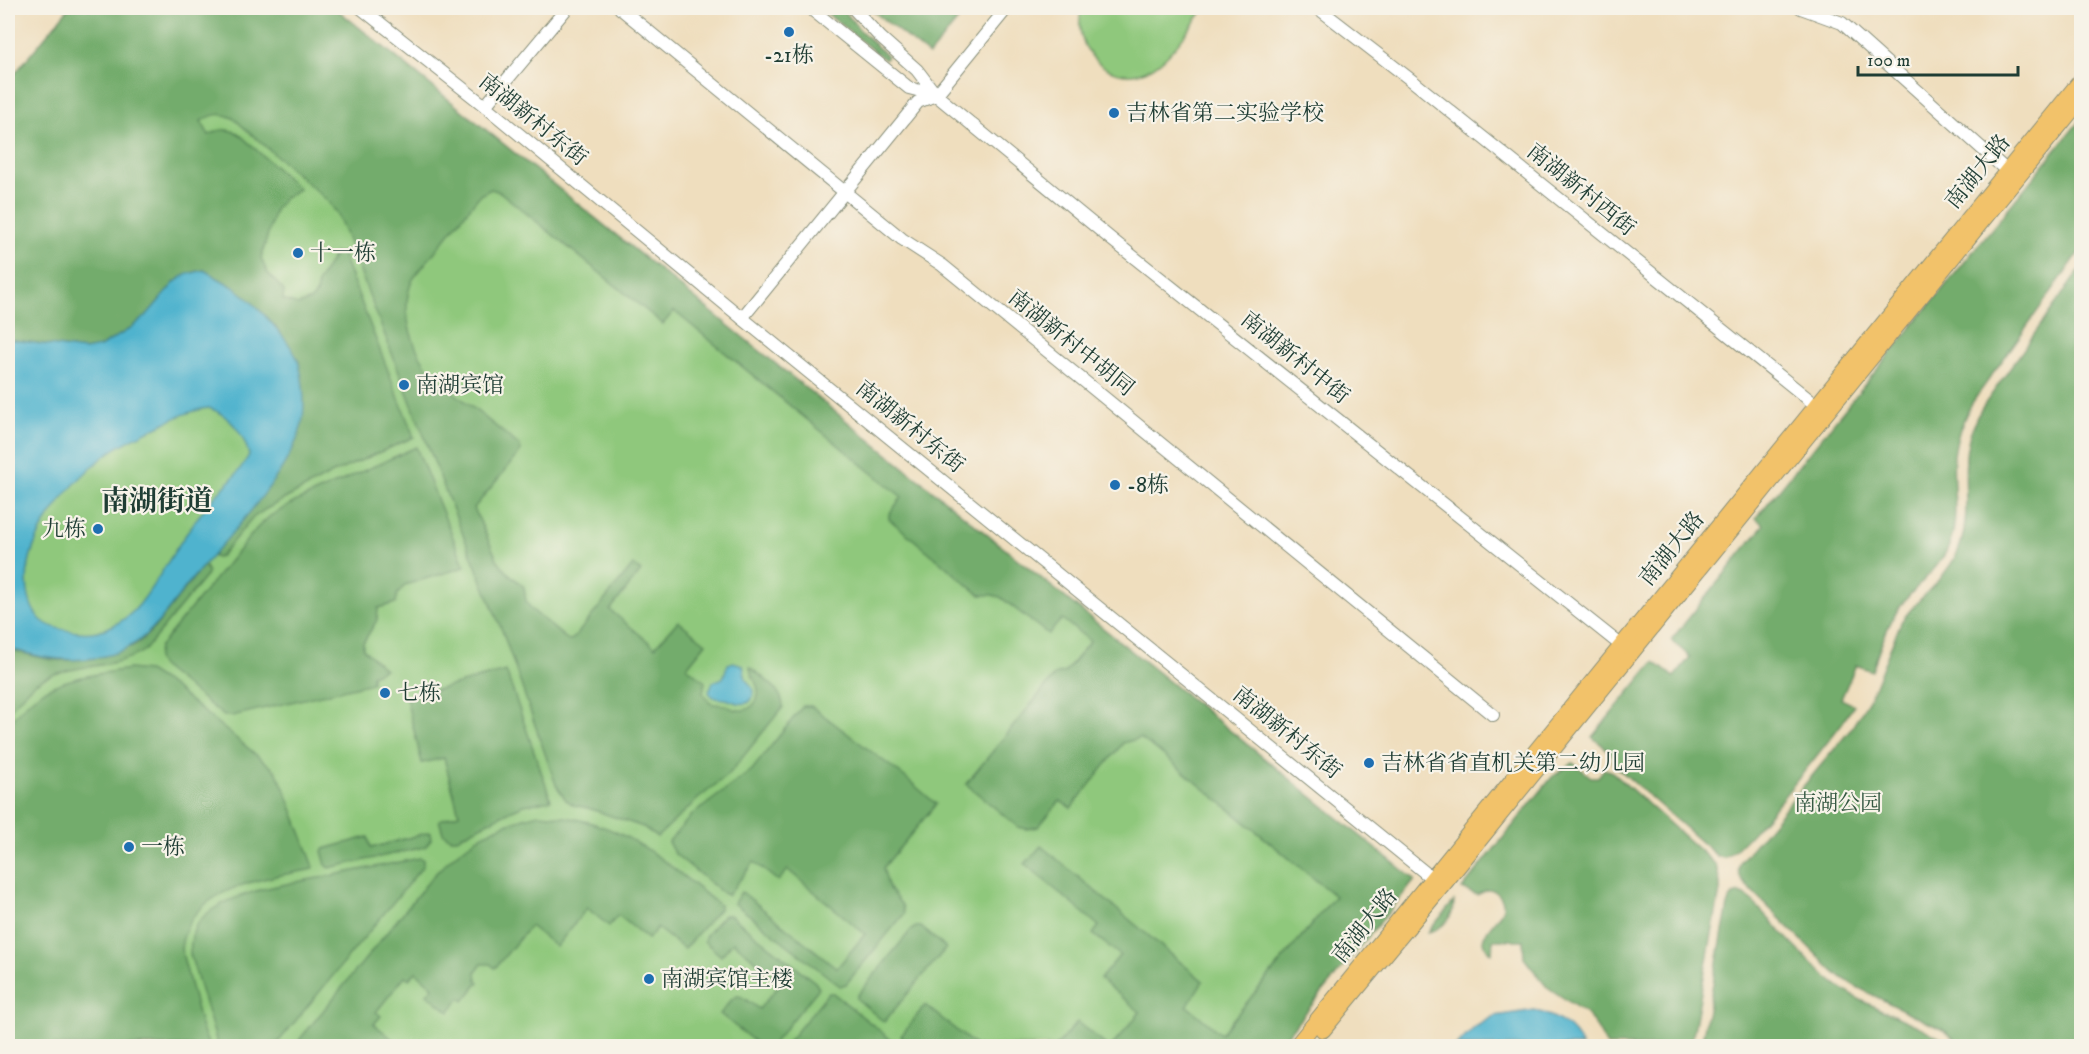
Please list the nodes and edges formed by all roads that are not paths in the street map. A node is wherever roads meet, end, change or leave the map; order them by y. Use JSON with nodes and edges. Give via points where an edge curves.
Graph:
{"nodes":[{"id":1,"x":361,"y":8,"type":"edge"},
{"id":2,"x":567,"y":8,"type":"edge"},
{"id":3,"x":620,"y":8,"type":"edge"},
{"id":4,"x":810,"y":8,"type":"edge"},
{"id":5,"x":854,"y":8,"type":"edge"},
{"id":6,"x":1007,"y":8,"type":"edge"},
{"id":7,"x":1318,"y":8,"type":"edge"},
{"id":8,"x":1801,"y":8,"type":"edge"},
{"id":9,"x":2082,"y":79,"type":"edge"},
{"id":10,"x":936,"y":95,"type":"junction"},
{"id":11,"x":2082,"y":98,"type":"edge"},
{"id":12,"x":485,"y":106,"type":"junction"},
{"id":13,"x":2007,"y":171,"type":"junction"},
{"id":14,"x":845,"y":191,"type":"junction"},
{"id":15,"x":742,"y":318,"type":"junction"},
{"id":16,"x":1817,"y":406,"type":"junction"},
{"id":17,"x":1626,"y":649,"type":"junction"},
{"id":18,"x":1493,"y":714,"type":"dead end"},
{"id":19,"x":1433,"y":879,"type":"junction"},
{"id":20,"x":1296,"y":1047,"type":"edge"},
{"id":21,"x":1310,"y":1047,"type":"edge"}],
"edges":[{"from":1,"to":12,"type":"street","name":"南湖新村东街"},
{"from":2,"to":12,"type":"street"},
{"from":3,"to":14,"type":"street","name":"南湖新村中胡同"},
{"from":4,"to":10,"type":"street","name":"南湖新村中街","via":[[909,88]]},
{"from":5,"to":10,"type":"street","name":"南湖新村中街","via":[[917,70]]},
{"from":6,"to":10,"type":"street"},
{"from":7,"to":16,"type":"street","name":"南湖新村西街"},
{"from":8,"to":13,"type":"street","via":[[1842,23]]},
{"from":9,"to":13,"type":"main road","name":"南湖大路"},
{"from":10,"to":14,"type":"street","via":[[918,102]]},
{"from":10,"to":17,"type":"street","name":"南湖新村中街"},
{"from":11,"to":17,"type":"main road","name":"南湖大路"},
{"from":12,"to":15,"type":"street","name":"南湖新村东街"},
{"from":13,"to":16,"type":"main road","name":"南湖大路"},
{"from":14,"to":15,"type":"street"},
{"from":14,"to":18,"type":"street","name":"南湖新村中胡同","via":[[902,239],[942,265]]},
{"from":15,"to":19,"type":"street","name":"南湖新村东街"},
{"from":16,"to":17,"type":"main road","name":"南湖大路"},
{"from":17,"to":19,"type":"main road","name":"南湖大路"},
{"from":17,"to":21,"type":"main road","name":"南湖大路","via":[[1448,880]]},
{"from":19,"to":20,"type":"main road","name":"南湖大路"}]}
